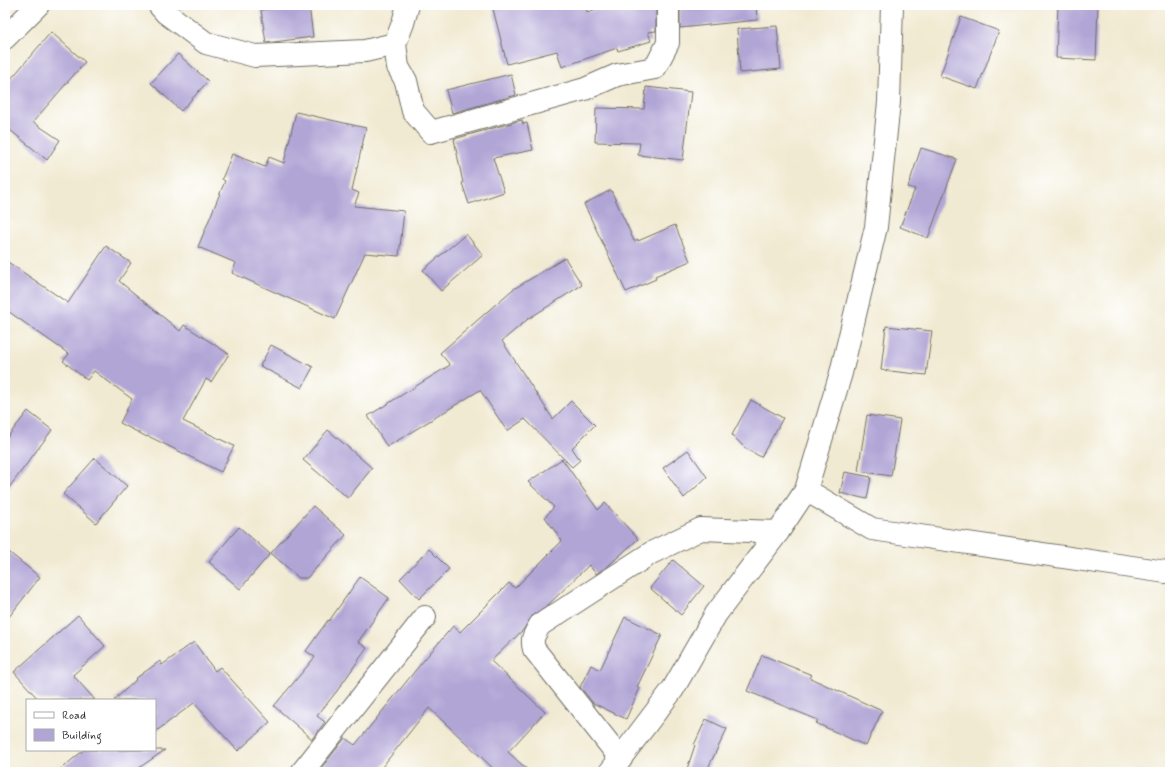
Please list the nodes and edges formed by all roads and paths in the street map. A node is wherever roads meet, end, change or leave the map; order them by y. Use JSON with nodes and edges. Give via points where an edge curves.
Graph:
{"nodes":[{"id":1,"x":38,"y":5,"type":"edge"},
{"id":2,"x":159,"y":5,"type":"edge"},
{"id":3,"x":408,"y":5,"type":"edge"},
{"id":4,"x":668,"y":5,"type":"edge"},
{"id":5,"x":892,"y":5,"type":"edge"},
{"id":6,"x":5,"y":38,"type":"edge"},
{"id":7,"x":395,"y":44,"type":"junction"},
{"id":8,"x":806,"y":490,"type":"junction"},
{"id":9,"x":778,"y":532,"type":"junction"},
{"id":10,"x":1170,"y":571,"type":"edge"},
{"id":11,"x":425,"y":617,"type":"dead end"},
{"id":12,"x":616,"y":765,"type":"edge"},
{"id":13,"x":302,"y":772,"type":"edge"}],
"edges":[{"from":1,"to":6,"type":"street"},
{"from":2,"to":7,"type":"street","via":[[206,43],[255,56],[365,51]]},
{"from":3,"to":7,"type":"street"},
{"from":4,"to":7,"type":"street","via":[[668,43],[654,68],[616,75],[585,89],[431,132],[413,111],[406,81],[398,67]]},
{"from":5,"to":8,"type":"street","via":[[889,102],[876,227],[841,373]]},
{"from":8,"to":9,"type":"street"},
{"from":8,"to":10,"type":"street","via":[[872,529]]},
{"from":9,"to":12,"type":"street","via":[[716,614],[673,689]]},
{"from":9,"to":12,"type":"street","via":[[701,529],[651,553],[540,625],[533,635],[534,649]]},
{"from":11,"to":13,"type":"street"}]}
